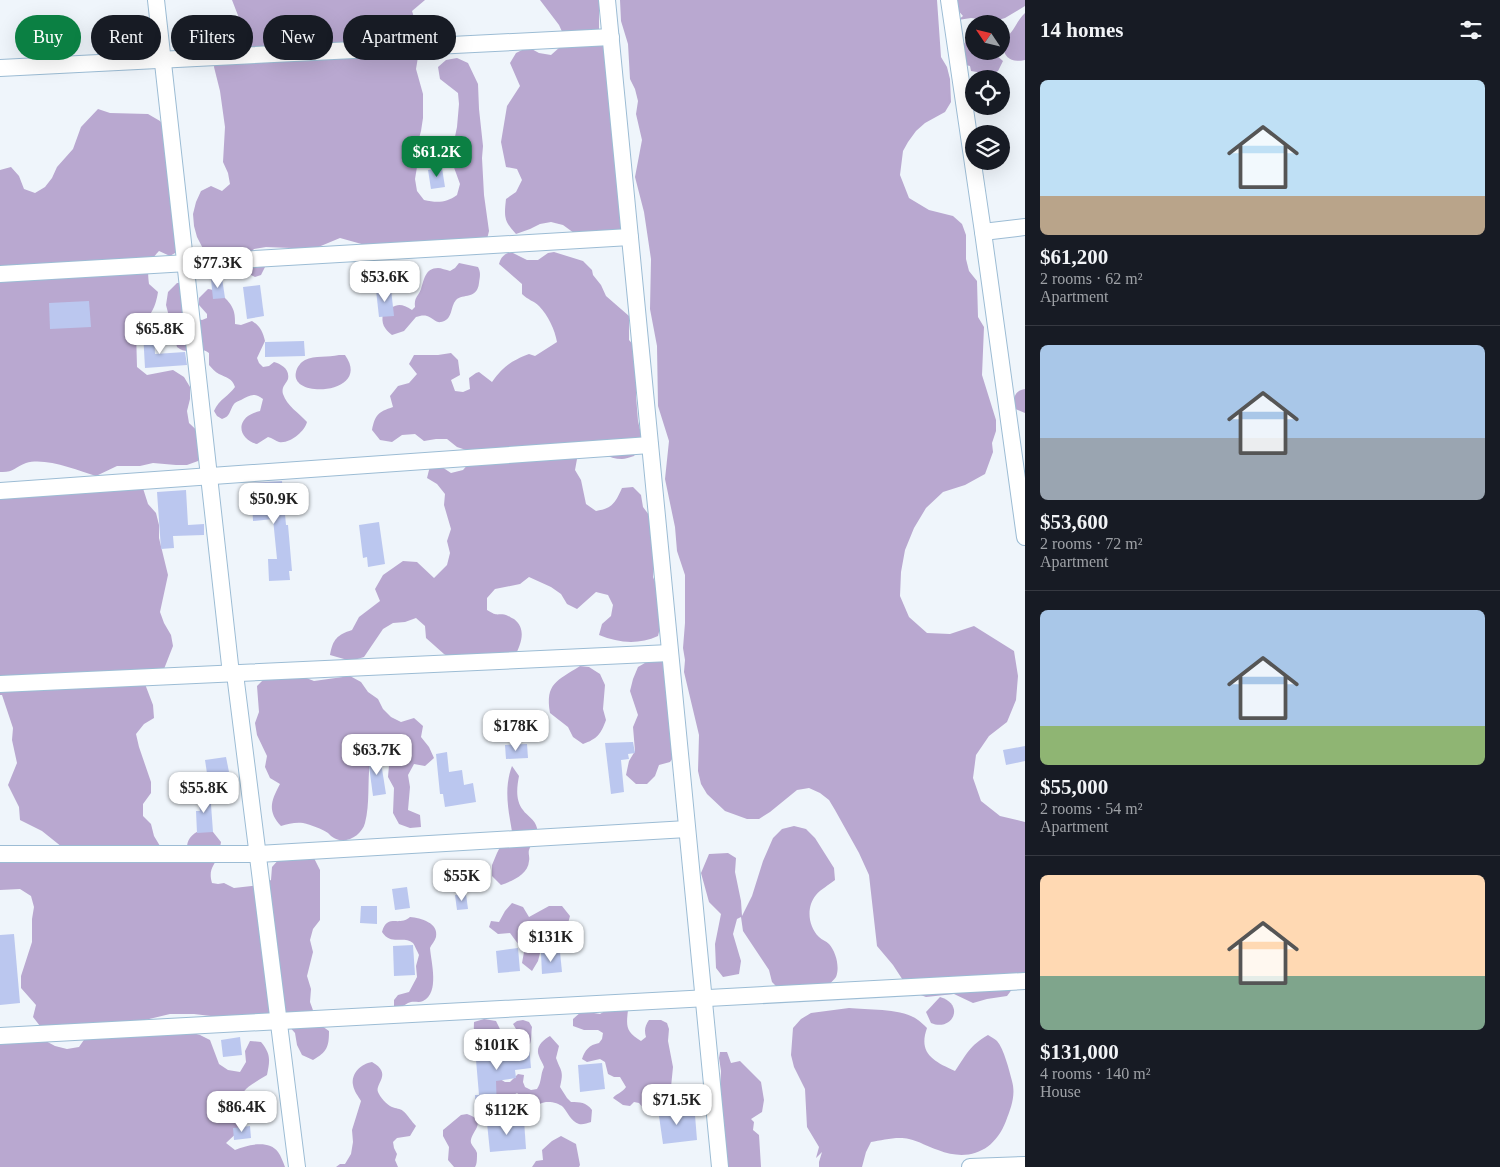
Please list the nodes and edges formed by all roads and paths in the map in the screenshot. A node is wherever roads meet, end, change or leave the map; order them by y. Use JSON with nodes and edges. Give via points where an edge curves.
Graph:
{"nodes":[{"id":1,"x":156,"y":0,"type":"edge"},
{"id":2,"x":607,"y":0,"type":"edge"},
{"id":3,"x":949,"y":0,"type":"edge"},
{"id":4,"x":611,"y":37,"type":"junction"},
{"id":5,"x":162,"y":60,"type":"junction"},
{"id":6,"x":0,"y":68,"type":"edge"},
{"id":7,"x":1025,"y":227,"type":"edge"},
{"id":8,"x":983,"y":232,"type":"junction"},
{"id":9,"x":630,"y":237,"type":"junction"},
{"id":10,"x":186,"y":263,"type":"junction"},
{"id":11,"x":0,"y":274,"type":"edge"},
{"id":12,"x":650,"y":445,"type":"junction"},
{"id":13,"x":209,"y":476,"type":"junction"},
{"id":14,"x":0,"y":491,"type":"edge"},
{"id":15,"x":1025,"y":537,"type":"edge"},
{"id":16,"x":670,"y":654,"type":"junction"},
{"id":17,"x":233,"y":674,"type":"junction"},
{"id":18,"x":0,"y":684,"type":"edge"},
{"id":19,"x":687,"y":829,"type":"junction"},
{"id":20,"x":0,"y":854,"type":"edge"},
{"id":21,"x":258,"y":854,"type":"junction"},
{"id":22,"x":1025,"y":981,"type":"edge"},
{"id":23,"x":704,"y":998,"type":"junction"},
{"id":24,"x":279,"y":1021,"type":"junction"},
{"id":25,"x":0,"y":1036,"type":"edge"},
{"id":26,"x":1025,"y":1165,"type":"edge"},
{"id":27,"x":298,"y":1167,"type":"edge"},
{"id":28,"x":720,"y":1167,"type":"edge"},
{"id":29,"x":970,"y":1167,"type":"edge"}],
"edges":[{"from":1,"to":5,"type":"street"},
{"from":2,"to":4,"type":"street"},
{"from":3,"to":8,"type":"street"},
{"from":4,"to":5,"type":"street"},
{"from":4,"to":9,"type":"street"},
{"from":5,"to":6,"type":"street"},
{"from":5,"to":10,"type":"street"},
{"from":7,"to":8,"type":"street"},
{"from":8,"to":15,"type":"street"},
{"from":9,"to":10,"type":"street"},
{"from":9,"to":12,"type":"street"},
{"from":10,"to":11,"type":"street"},
{"from":10,"to":13,"type":"street"},
{"from":12,"to":13,"type":"street"},
{"from":12,"to":16,"type":"street"},
{"from":13,"to":14,"type":"street"},
{"from":13,"to":17,"type":"street"},
{"from":16,"to":17,"type":"street"},
{"from":16,"to":19,"type":"street"},
{"from":17,"to":18,"type":"street"},
{"from":17,"to":21,"type":"street"},
{"from":19,"to":21,"type":"street"},
{"from":19,"to":23,"type":"street"},
{"from":20,"to":21,"type":"street"},
{"from":21,"to":24,"type":"street"},
{"from":22,"to":23,"type":"street"},
{"from":23,"to":24,"type":"street"},
{"from":23,"to":28,"type":"street"},
{"from":24,"to":25,"type":"street"},
{"from":24,"to":27,"type":"street"},
{"from":26,"to":29,"type":"street"}]}
